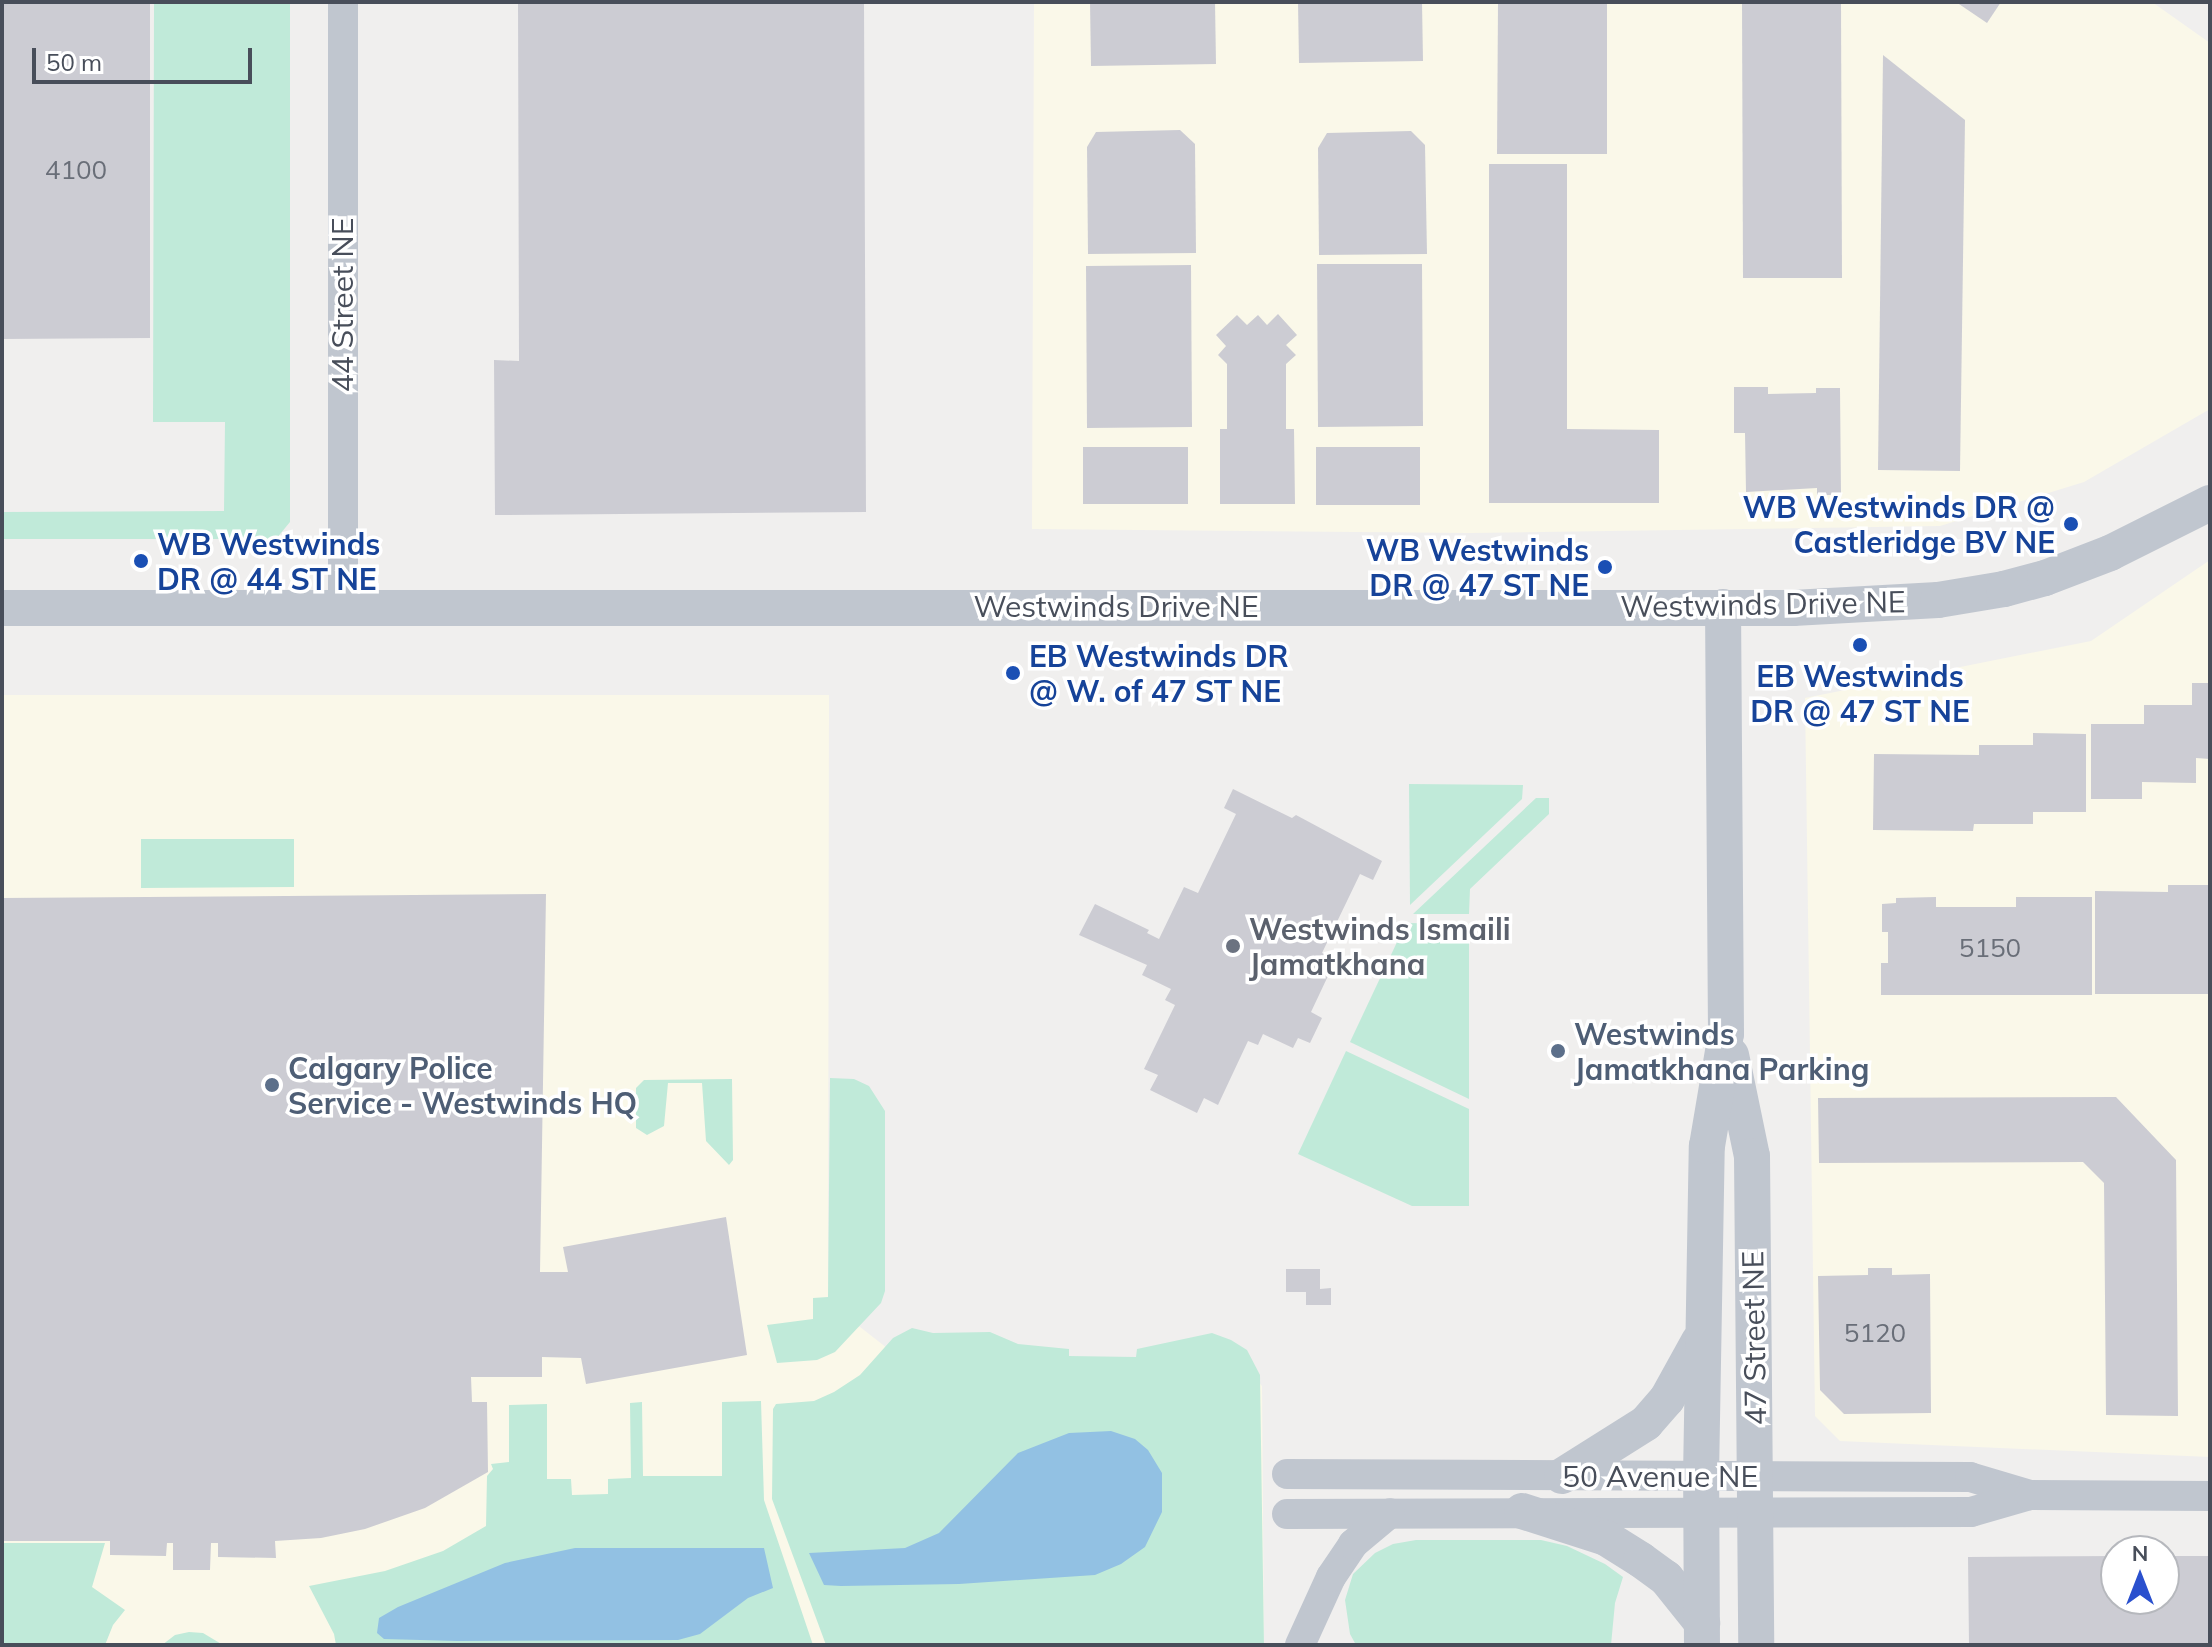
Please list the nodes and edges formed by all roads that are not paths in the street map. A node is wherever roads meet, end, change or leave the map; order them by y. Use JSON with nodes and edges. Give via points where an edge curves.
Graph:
{"nodes":[{"id":1,"x":343,"y":2,"type":"edge"},
{"id":2,"x":2210,"y":503,"type":"edge"},
{"id":3,"x":1723,"y":607,"type":"junction"},
{"id":4,"x":2,"y":608,"type":"edge"},
{"id":5,"x":343,"y":608,"type":"junction"},
{"id":6,"x":1726,"y":1034,"type":"junction"},
{"id":7,"x":1702,"y":1336,"type":"junction"},
{"id":8,"x":1287,"y":1474,"type":"dead end"},
{"id":9,"x":1562,"y":1476,"type":"junction"},
{"id":10,"x":1701,"y":1494,"type":"junction"},
{"id":11,"x":1755,"y":1494,"type":"junction"},
{"id":12,"x":2210,"y":1496,"type":"edge"},
{"id":13,"x":1522,"y":1511,"type":"junction"},
{"id":14,"x":1390,"y":1513,"type":"junction"},
{"id":15,"x":1287,"y":1514,"type":"dead end"},
{"id":16,"x":1702,"y":1634,"type":"edge"},
{"id":17,"x":1300,"y":1645,"type":"edge"},
{"id":18,"x":1756,"y":1645,"type":"edge"}],
"edges":[{"from":1,"to":5,"type":"street","name":"44 Street NE"},
{"from":2,"to":3,"type":"street","name":"Westwinds Drive NE","via":[[2110,553],[2004,589],[1938,600]]},
{"from":3,"to":5,"type":"street","name":"Westwinds Drive NE"},
{"from":3,"to":6,"type":"street","name":"47 Street NE"},
{"from":4,"to":5,"type":"street","name":"Westwinds Drive NE"},
{"from":6,"to":7,"type":"street","name":"47 Street NE","via":[[1707,1146]]},
{"from":6,"to":11,"type":"street","name":"47 Street NE","via":[[1752,1156]]},
{"from":7,"to":9,"type":"street","via":[[1667,1399],[1646,1423]]},
{"from":7,"to":10,"type":"street","name":"47 Street NE"},
{"from":8,"to":9,"type":"street","name":"50 Avenue NE"},
{"from":9,"to":10,"type":"street","name":"50 Avenue NE"},
{"from":10,"to":11,"type":"street","name":"50 Avenue NE"},
{"from":10,"to":13,"type":"street","name":"50 Avenue NE"},
{"from":10,"to":16,"type":"street","name":"47 Street NE"},
{"from":11,"to":12,"type":"street","name":"50 Avenue NE","via":[[1971,1512],[2030,1495]]},
{"from":11,"to":18,"type":"street","name":"47 Street NE"},
{"from":13,"to":14,"type":"street","name":"50 Avenue NE"},
{"from":13,"to":16,"type":"street","via":[[1606,1538],[1641,1560],[1666,1578]]},
{"from":14,"to":15,"type":"street","name":"50 Avenue NE"},
{"from":14,"to":17,"type":"street","via":[[1353,1544]]}]}
